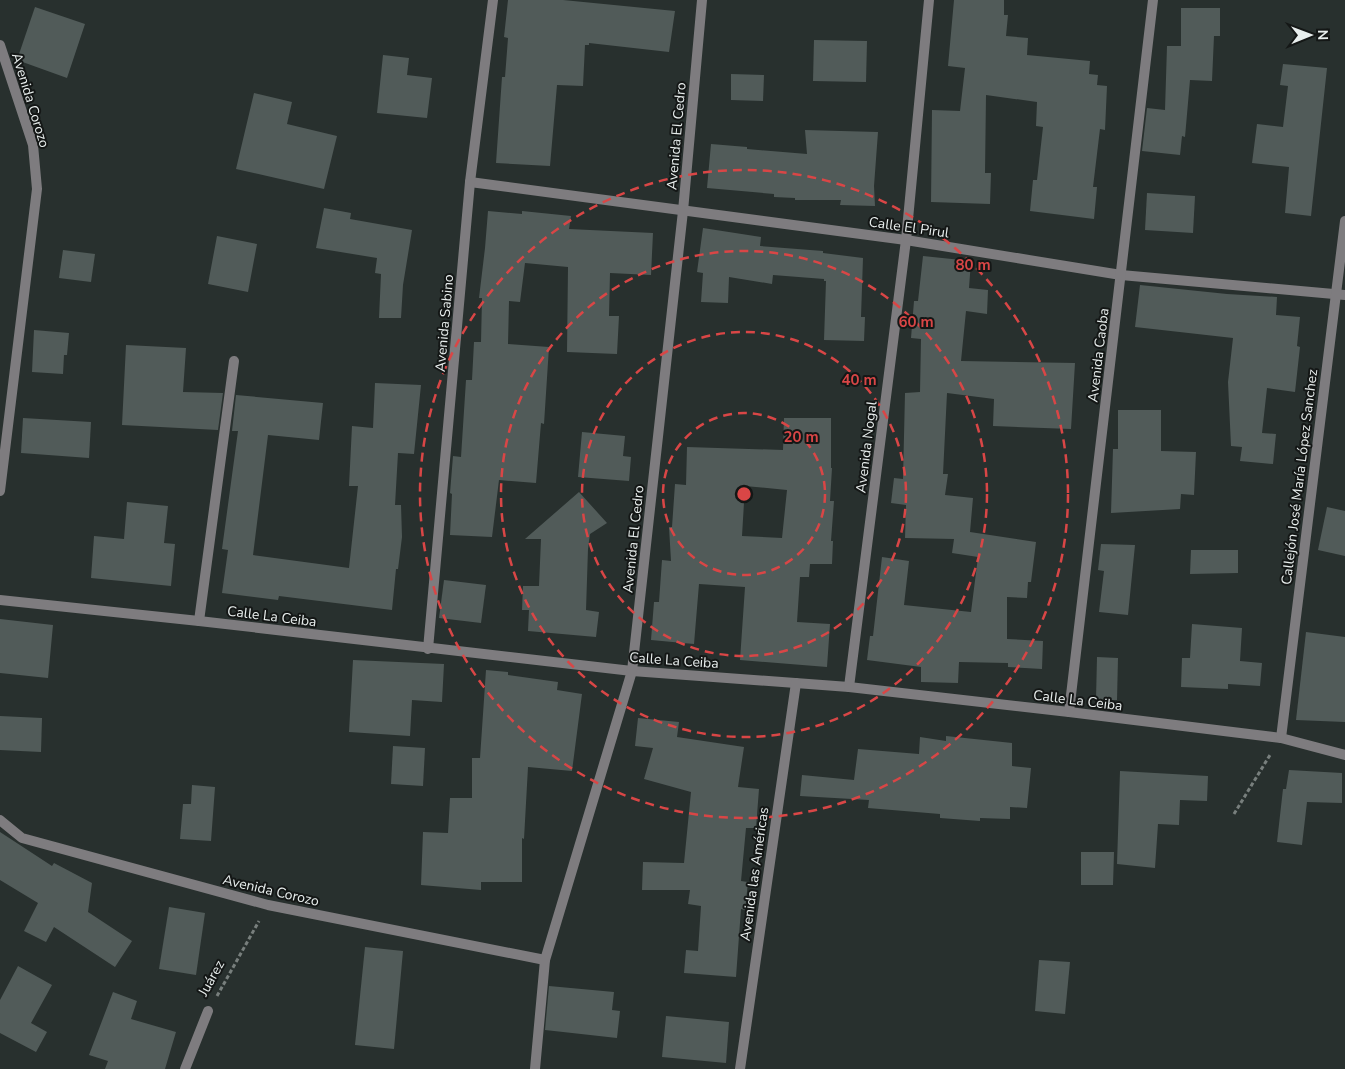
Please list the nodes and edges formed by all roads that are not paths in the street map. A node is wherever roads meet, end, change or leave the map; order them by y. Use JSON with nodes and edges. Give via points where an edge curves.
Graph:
{"nodes":[{"id":1,"x":493,"y":0,"type":"edge"},
{"id":2,"x":702,"y":0,"type":"edge"},
{"id":3,"x":929,"y":0,"type":"edge"},
{"id":4,"x":1153,"y":0,"type":"edge"},
{"id":5,"x":0,"y":45,"type":"edge"},
{"id":6,"x":470,"y":182,"type":"junction"},
{"id":7,"x":683,"y":211,"type":"junction"},
{"id":8,"x":1345,"y":220,"type":"edge"},
{"id":9,"x":906,"y":240,"type":"junction"},
{"id":10,"x":1121,"y":275,"type":"junction"},
{"id":11,"x":1340,"y":295,"type":"edge"},
{"id":12,"x":234,"y":361,"type":"dead end"},
{"id":13,"x":0,"y":492,"type":"edge"},
{"id":14,"x":0,"y":600,"type":"edge"},
{"id":15,"x":199,"y":621,"type":"junction"},
{"id":16,"x":428,"y":649,"type":"junction"},
{"id":17,"x":632,"y":671,"type":"junction"},
{"id":18,"x":796,"y":683,"type":"junction"},
{"id":19,"x":849,"y":688,"type":"junction"},
{"id":20,"x":1069,"y":712,"type":"junction"},
{"id":21,"x":1281,"y":738,"type":"junction"},
{"id":22,"x":1345,"y":755,"type":"edge"},
{"id":23,"x":0,"y":820,"type":"edge"},
{"id":24,"x":545,"y":960,"type":"junction"},
{"id":25,"x":208,"y":1012,"type":"road end"},
{"id":26,"x":185,"y":1069,"type":"edge"},
{"id":27,"x":535,"y":1069,"type":"edge"},
{"id":28,"x":740,"y":1069,"type":"edge"}],
"edges":[{"from":1,"to":6,"type":"street","name":"Avenida Sabino"},
{"from":2,"to":7,"type":"street","name":"Avenida El Cedro"},
{"from":3,"to":9,"type":"street","name":"Avenida Nogal"},
{"from":4,"to":10,"type":"street","name":"Avenida Caoba"},
{"from":5,"to":13,"type":"street","name":"Avenida Corozo","via":[[33,145],[37,189]]},
{"from":6,"to":7,"type":"street","name":"Calle El Pirul"},
{"from":6,"to":16,"type":"street","name":"Avenida Sabino"},
{"from":7,"to":9,"type":"street","name":"Calle El Pirul"},
{"from":7,"to":17,"type":"street","name":"Avenida El Cedro"},
{"from":8,"to":11,"type":"street","name":"Callejón José María López Sanchez"},
{"from":9,"to":10,"type":"street","name":"Calle El Pirul"},
{"from":9,"to":19,"type":"street","name":"Avenida Nogal"},
{"from":10,"to":11,"type":"street","name":"Calle El Pirul"},
{"from":10,"to":20,"type":"street","name":"Avenida Caoba"},
{"from":11,"to":21,"type":"street","name":"Callejón José María López Sanchez"},
{"from":12,"to":15,"type":"street"},
{"from":14,"to":15,"type":"street","name":"Calle La Ceiba"},
{"from":15,"to":16,"type":"street","name":"Calle La Ceiba"},
{"from":16,"to":17,"type":"street","name":"Calle La Ceiba"},
{"from":17,"to":18,"type":"street","name":"Calle La Ceiba"},
{"from":17,"to":24,"type":"street","name":"Avenida El Cedro"},
{"from":18,"to":19,"type":"street","name":"Calle La Ceiba"},
{"from":18,"to":28,"type":"street","name":"Avenida las Américas"},
{"from":19,"to":20,"type":"street","name":"Calle La Ceiba"},
{"from":20,"to":21,"type":"street","name":"Calle La Ceiba"},
{"from":21,"to":22,"type":"street","name":"Calle La Ceiba"},
{"from":23,"to":24,"type":"street","name":"Avenida Corozo","via":[[22,838],[268,905]]},
{"from":24,"to":27,"type":"street","name":"Avenida El Cedro"},
{"from":25,"to":26,"type":"street","name":"Juárez"}]}
